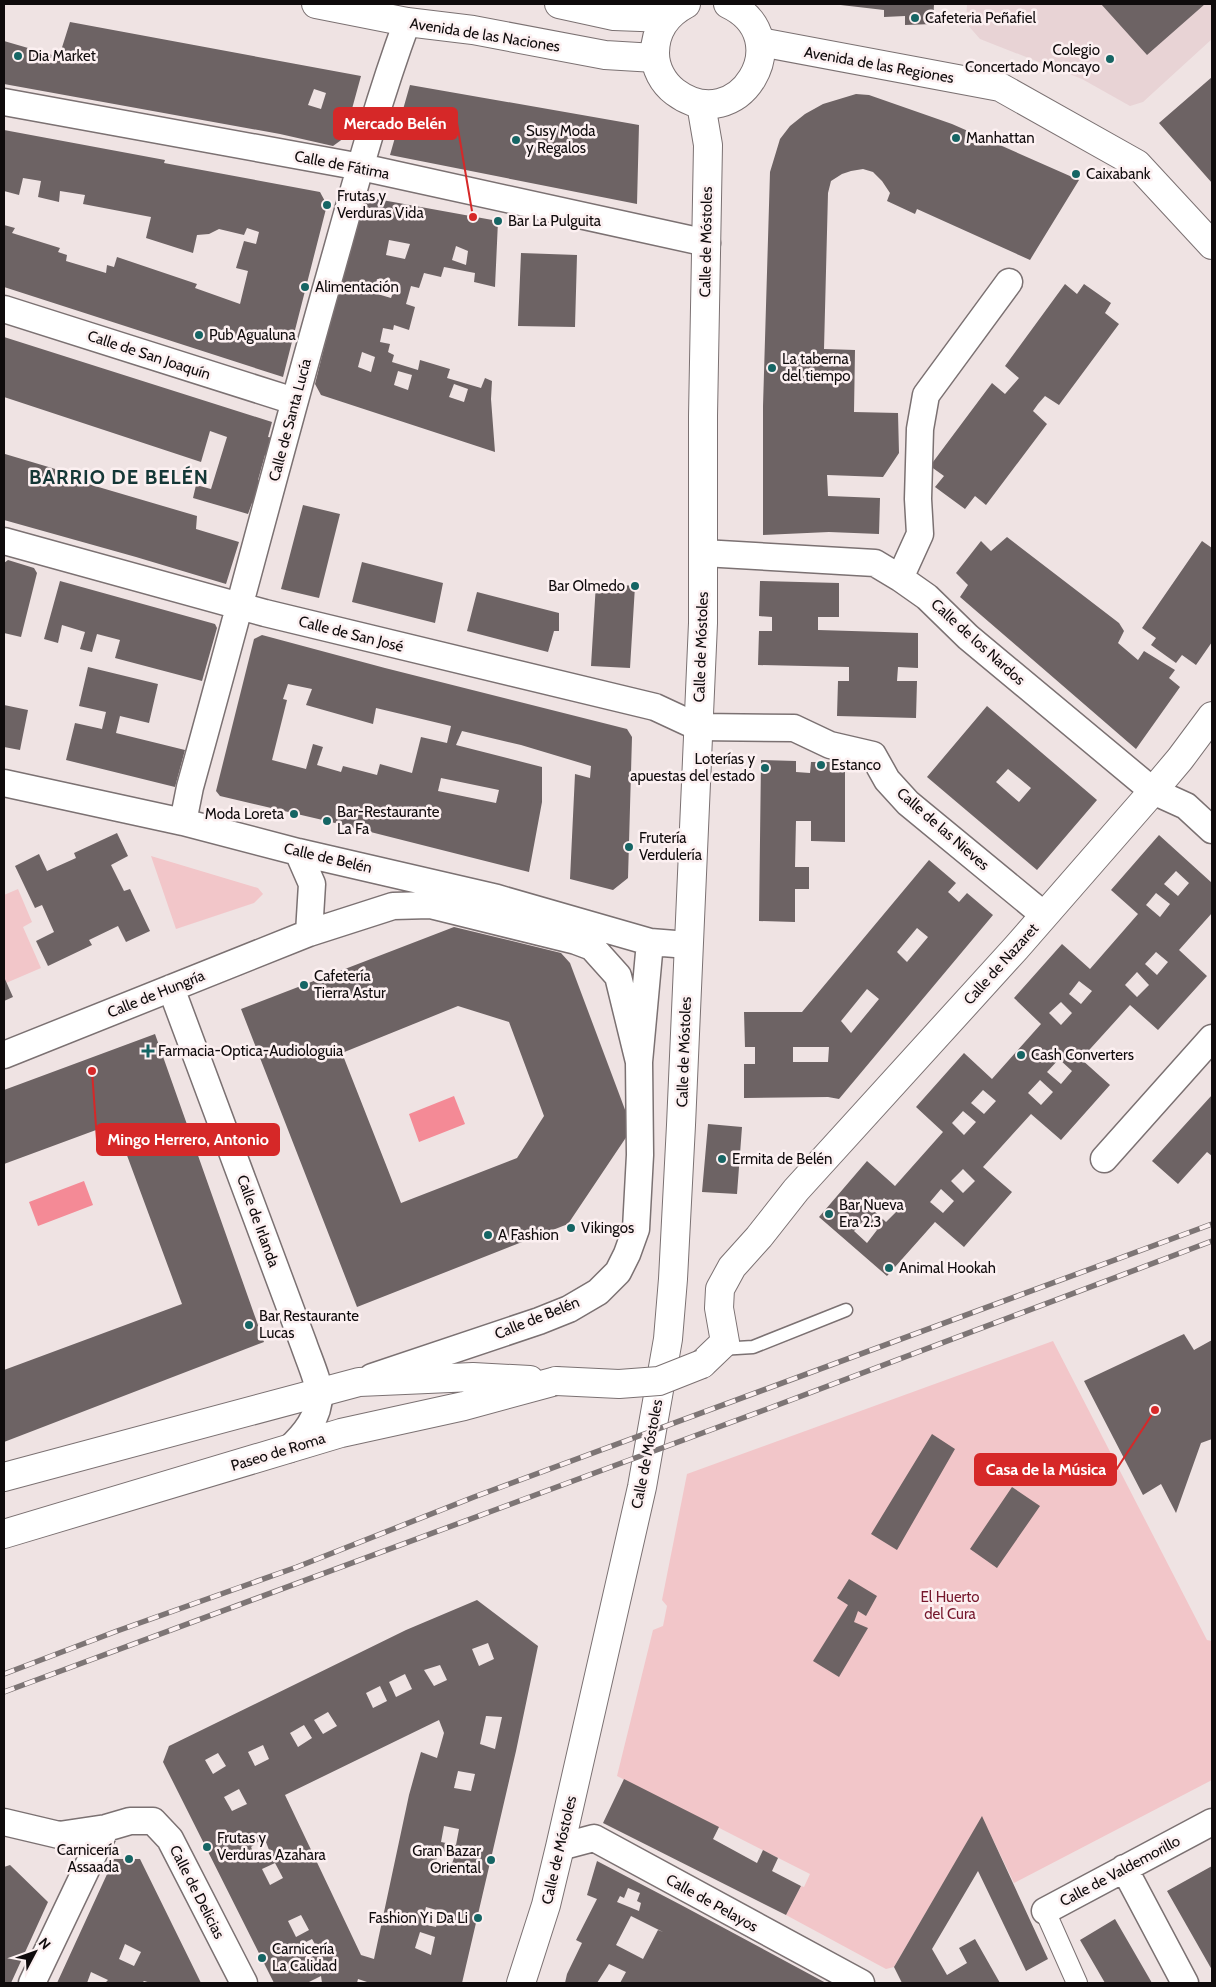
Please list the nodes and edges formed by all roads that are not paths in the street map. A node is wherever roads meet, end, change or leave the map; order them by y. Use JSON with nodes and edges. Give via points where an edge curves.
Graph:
{"nodes":[{"id":1,"x":316,"y":4,"type":"edge"},
{"id":2,"x":559,"y":4,"type":"edge"},
{"id":3,"x":728,"y":4,"type":"edge"},
{"id":4,"x":676,"y":9,"type":"edge"},
{"id":5,"x":407,"y":22,"type":"junction"},
{"id":6,"x":760,"y":42,"type":"junction"},
{"id":7,"x":655,"y":58,"type":"junction"},
{"id":8,"x":4,"y":102,"type":"edge"},
{"id":9,"x":701,"y":104,"type":"junction"},
{"id":10,"x":361,"y":167,"type":"junction"},
{"id":11,"x":707,"y":243,"type":"junction"},
{"id":12,"x":1212,"y":245,"type":"edge"},
{"id":13,"x":1009,"y":282,"type":"dead end"},
{"id":14,"x":4,"y":308,"type":"edge"},
{"id":15,"x":294,"y":401,"type":"junction"},
{"id":16,"x":4,"y":541,"type":"edge"},
{"id":17,"x":703,"y":553,"type":"junction"},
{"id":18,"x":900,"y":578,"type":"junction"},
{"id":19,"x":240,"y":606,"type":"junction"},
{"id":20,"x":1212,"y":716,"type":"edge"},
{"id":21,"x":711,"y":727,"type":"junction"},
{"id":22,"x":4,"y":783,"type":"edge"},
{"id":23,"x":1153,"y":791,"type":"junction"},
{"id":24,"x":183,"y":822,"type":"junction"},
{"id":25,"x":1212,"y":830,"type":"edge"},
{"id":26,"x":298,"y":852,"type":"junction"},
{"id":27,"x":1044,"y":916,"type":"junction"},
{"id":28,"x":308,"y":933,"type":"junction"},
{"id":29,"x":544,"y":933,"type":"joint"},
{"id":30,"x":650,"y":942,"type":"junction"},
{"id":31,"x":688,"y":945,"type":"junction"},
{"id":32,"x":171,"y":988,"type":"junction"},
{"id":33,"x":1212,"y":1038,"type":"edge"},
{"id":34,"x":4,"y":1055,"type":"edge"},
{"id":35,"x":639,"y":1062,"type":"junction"},
{"id":36,"x":1104,"y":1159,"type":"dead end"},
{"id":37,"x":846,"y":1310,"type":"dead end"},
{"id":38,"x":711,"y":1357,"type":"junction"},
{"id":39,"x":556,"y":1381,"type":"junction"},
{"id":40,"x":359,"y":1382,"type":"junction"},
{"id":41,"x":320,"y":1394,"type":"junction"},
{"id":42,"x":289,"y":1448,"type":"junction"},
{"id":43,"x":4,"y":1477,"type":"edge"},
{"id":44,"x":4,"y":1534,"type":"edge"},
{"id":45,"x":4,"y":1822,"type":"edge"},
{"id":46,"x":1212,"y":1822,"type":"edge"},
{"id":47,"x":106,"y":1828,"type":"junction"},
{"id":48,"x":560,"y":1847,"type":"junction"},
{"id":49,"x":1124,"y":1868,"type":"junction"},
{"id":50,"x":1045,"y":1911,"type":"joint"},
{"id":51,"x":32,"y":1983,"type":"edge"},
{"id":52,"x":244,"y":1983,"type":"edge"},
{"id":53,"x":521,"y":1983,"type":"edge"},
{"id":54,"x":861,"y":1983,"type":"edge"},
{"id":55,"x":1077,"y":1983,"type":"edge"},
{"id":56,"x":1185,"y":1983,"type":"edge"}],
"edges":[{"from":1,"to":5,"type":"main road","name":"Avenida de las Naciones"},
{"from":2,"to":4,"type":"main road","via":[[614,16]]},
{"from":3,"to":6,"type":"main road","via":[[740,9],[753,24]]},
{"from":4,"to":7,"type":"main road","via":[[659,30]]},
{"from":5,"to":7,"type":"main road","name":"Avenida de las Naciones","via":[[473,30],[605,55]]},
{"from":5,"to":10,"type":"street","name":"Calle de Santa Lucía"},
{"from":6,"to":9,"type":"main road","via":[[760,62],[752,81],[739,95],[720,103]]},
{"from":6,"to":12,"type":"main road","name":"Avenida de las Regiones","via":[[1000,87],[1137,164]]},
{"from":7,"to":9,"type":"main road","via":[[660,75],[670,89],[684,99]]},
{"from":8,"to":10,"type":"street","name":"Calle de Fátima"},
{"from":9,"to":11,"type":"main road","name":"Calle de Móstoles","via":[[708,146]]},
{"from":10,"to":11,"type":"street","name":"Calle de Fátima"},
{"from":10,"to":15,"type":"street","name":"Calle de Santa Lucía"},
{"from":11,"to":17,"type":"main road","name":"Calle de Móstoles"},
{"from":13,"to":18,"type":"street","via":[[926,395],[920,438],[920,534]]},
{"from":14,"to":15,"type":"street","name":"Calle de San Joaquín"},
{"from":15,"to":19,"type":"street","name":"Calle de Santa Lucía"},
{"from":16,"to":19,"type":"street","name":"Calle de San José"},
{"from":17,"to":18,"type":"street","name":"Calle de los Nardos","via":[[875,563]]},
{"from":17,"to":21,"type":"main road","name":"Calle de Móstoles","via":[[703,622]]},
{"from":18,"to":23,"type":"street","name":"Calle de los Nardos","via":[[927,597],[968,637]]},
{"from":19,"to":21,"type":"street","name":"Calle de San José","via":[[655,707]]},
{"from":19,"to":24,"type":"street","name":"Calle de Santa Lucía"},
{"from":20,"to":23,"type":"main road","name":"Calle de Nazaret"},
{"from":21,"to":27,"type":"street","name":"Calle de las Nieves","via":[[794,728],[830,745],[873,754],[887,780],[908,803]]},
{"from":21,"to":31,"type":"main road","name":"Calle de Móstoles"},
{"from":22,"to":24,"type":"street","name":"Calle de Belén"},
{"from":23,"to":25,"type":"street","name":"Calle de los Nardos","via":[[1186,806]]},
{"from":23,"to":27,"type":"main road","name":"Calle de Nazaret"},
{"from":24,"to":26,"type":"street","name":"Calle de Belén"},
{"from":26,"to":28,"type":"street","via":[[312,884]]},
{"from":26,"to":30,"type":"street","name":"Calle de Belén","via":[[497,898]]},
{"from":27,"to":38,"type":"main road","name":"Calle de Nazaret","via":[[796,1190],[732,1267],[720,1289],[719,1308],[725,1342]]},
{"from":28,"to":29,"type":"street","name":"Calle de Hungría","via":[[393,906],[430,904]]},
{"from":28,"to":32,"type":"street","name":"Calle de Hungría"},
{"from":29,"to":35,"type":"street","name":"Calle de Belén","via":[[592,948],[618,976]]},
{"from":30,"to":31,"type":"street","name":"Calle de Belén"},
{"from":30,"to":35,"type":"street","name":"Calle de Belén"},
{"from":31,"to":48,"type":"main road","name":"Calle de Móstoles","via":[[668,1339],[642,1487]]},
{"from":32,"to":34,"type":"street","name":"Calle de Hungría"},
{"from":32,"to":41,"type":"street","name":"Calle de Irlanda"},
{"from":33,"to":36,"type":"street"},
{"from":35,"to":40,"type":"street","name":"Calle de Belén","via":[[640,1155],[636,1229],[618,1272],[598,1292],[569,1309]]},
{"from":37,"to":38,"type":"lane","via":[[753,1347]]},
{"from":38,"to":39,"type":"main road","name":"Paseo de Roma","bridge":true,"via":[[659,1381],[619,1384]]},
{"from":39,"to":40,"type":"main road","name":"Paseo de Roma","via":[[473,1377]]},
{"from":39,"to":42,"type":"main road","name":"Paseo de Roma"},
{"from":40,"to":41,"type":"main road","name":"Paseo de Roma"},
{"from":41,"to":42,"type":"street","via":[[315,1416],[304,1434]]},
{"from":41,"to":43,"type":"main road","name":"Paseo de Roma"},
{"from":42,"to":44,"type":"main road","name":"Paseo de Roma"},
{"from":45,"to":47,"type":"street","via":[[59,1834]]},
{"from":46,"to":49,"type":"street","name":"Calle de Valdemorillo"},
{"from":47,"to":51,"type":"street"},
{"from":47,"to":52,"type":"street","name":"Calle de Delicias","via":[[130,1821],[153,1821],[170,1839]]},
{"from":48,"to":53,"type":"main road","name":"Calle de Móstoles","via":[[546,1905]]},
{"from":48,"to":54,"type":"street","name":"Calle de Pelayos","via":[[594,1838]]},
{"from":49,"to":50,"type":"street","name":"Calle de Valdemorillo"},
{"from":49,"to":56,"type":"street"},
{"from":50,"to":55,"type":"street","name":"Calle de Valdemorillo"}]}
